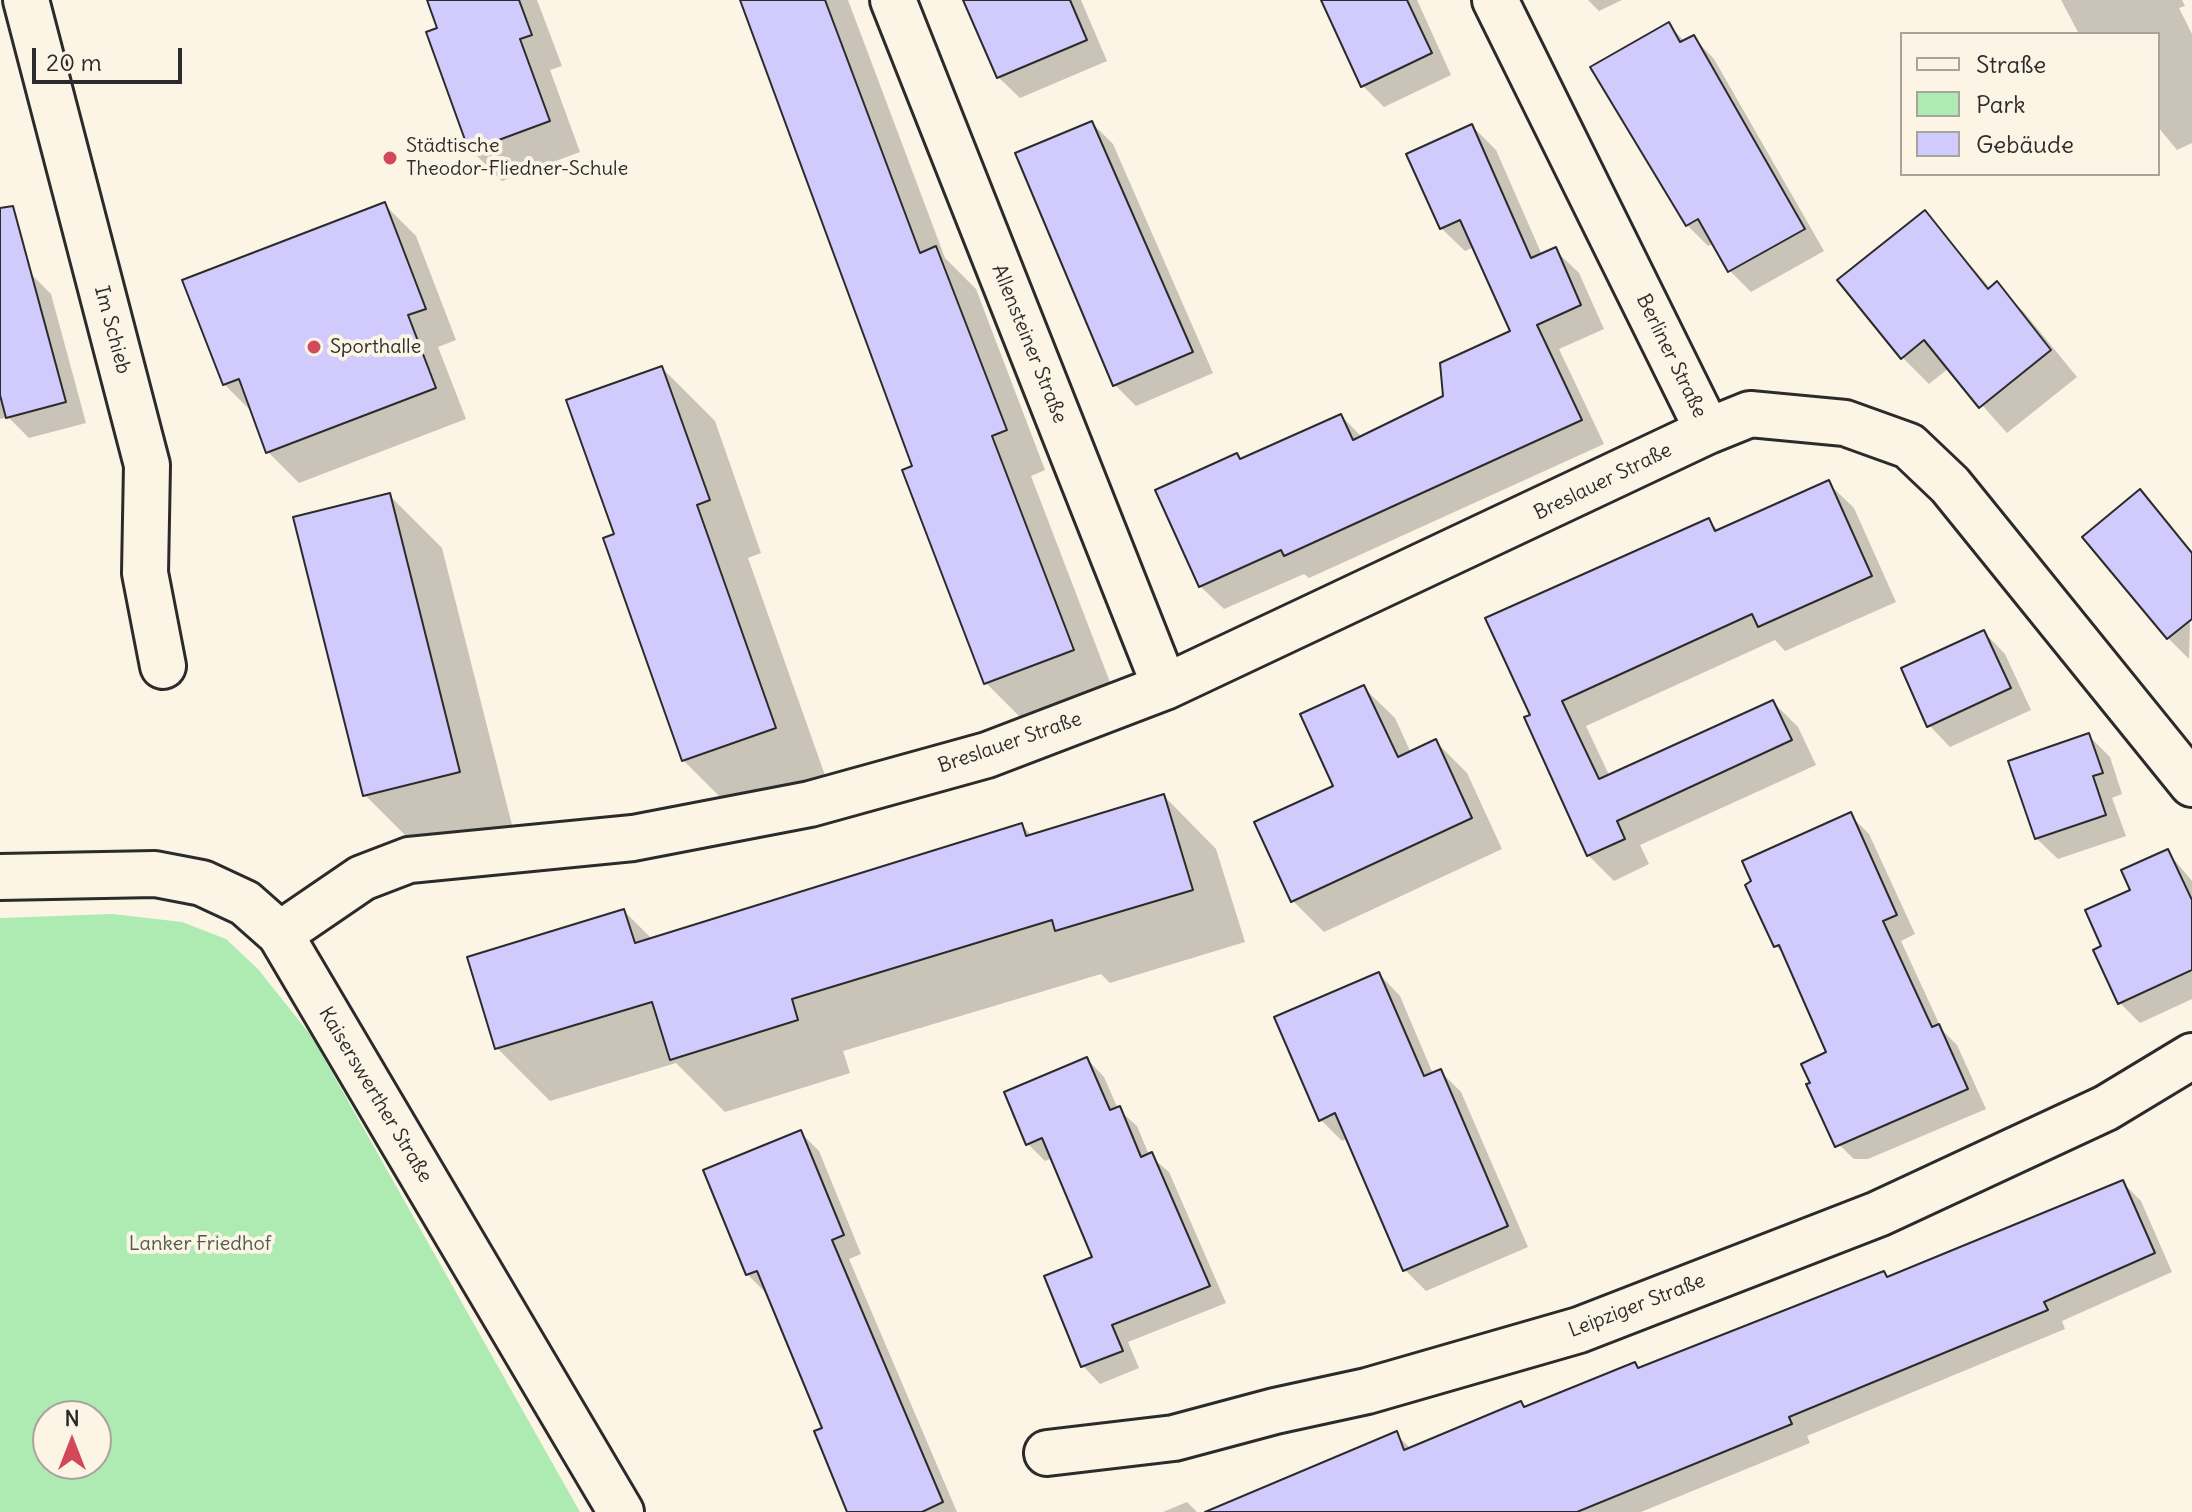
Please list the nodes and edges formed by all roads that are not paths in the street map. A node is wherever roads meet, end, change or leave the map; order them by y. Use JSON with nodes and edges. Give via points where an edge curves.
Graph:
{"nodes":[{"id":1,"x":26,"y":0,"type":"edge"},
{"id":2,"x":893,"y":0,"type":"edge"},
{"id":3,"x":1495,"y":0,"type":"edge"},
{"id":4,"x":1708,"y":431,"type":"junction"},
{"id":5,"x":163,"y":666,"type":"dead end"},
{"id":6,"x":1165,"y":687,"type":"junction"},
{"id":7,"x":2192,"y":784,"type":"edge"},
{"id":8,"x":0,"y":877,"type":"edge"},
{"id":9,"x":280,"y":934,"type":"junction"},
{"id":10,"x":2192,"y":1056,"type":"edge"},
{"id":11,"x":1047,"y":1453,"type":"dead end"},
{"id":12,"x":621,"y":1512,"type":"edge"}],
"edges":[{"from":1,"to":5,"type":"street","name":"Im Schieb","via":[[147,465],[145,573]]},
{"from":2,"to":6,"type":"street","name":"Allensteiner Straße"},
{"from":3,"to":4,"type":"street","name":"Berliner Straße"},
{"from":4,"to":6,"type":"street","name":"Breslauer Straße"},
{"from":4,"to":7,"type":"street","name":"Berliner Straße","via":[[1750,414],[1845,423],[1909,446],[1950,485]]},
{"from":6,"to":9,"type":"street","name":"Breslauer Straße","via":[[987,755],[810,804],[633,838],[409,860],[362,878]]},
{"from":8,"to":9,"type":"street","name":"Kaiserswerther Straße","via":[[155,874],[202,883],[245,903]]},
{"from":9,"to":12,"type":"street","name":"Kaiserswerther Straße"},
{"from":10,"to":11,"type":"street","name":"Leipziger Straße","via":[[2106,1108],[1878,1214],[1579,1330],[1367,1391],[1174,1438]]}]}
